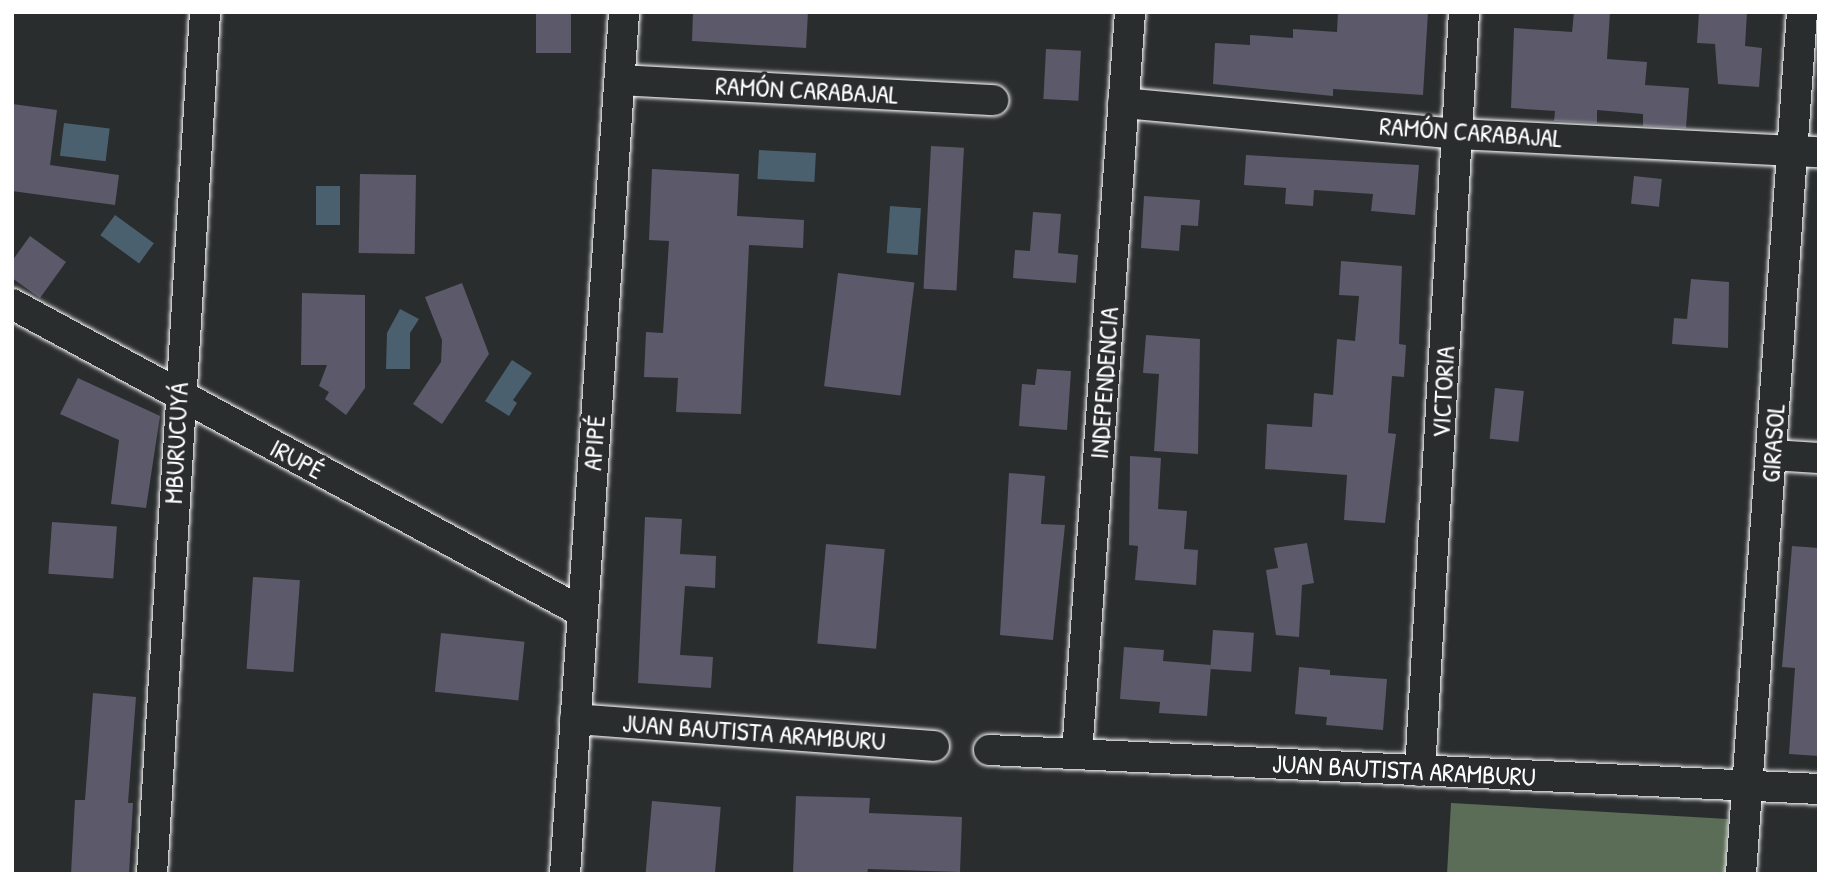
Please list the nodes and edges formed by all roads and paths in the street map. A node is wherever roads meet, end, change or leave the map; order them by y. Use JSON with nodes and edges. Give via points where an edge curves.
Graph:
{"nodes":[{"id":1,"x":205,"y":12,"type":"edge"},
{"id":2,"x":624,"y":12,"type":"edge"},
{"id":3,"x":1130,"y":12,"type":"edge"},
{"id":4,"x":1464,"y":12,"type":"edge"},
{"id":5,"x":1802,"y":12,"type":"edge"},
{"id":6,"x":620,"y":80,"type":"junction"},
{"id":7,"x":993,"y":100,"type":"dead end"},
{"id":8,"x":1123,"y":103,"type":"junction"},
{"id":9,"x":1458,"y":134,"type":"junction"},
{"id":10,"x":1807,"y":151,"type":"edge"},
{"id":11,"x":12,"y":304,"type":"edge"},
{"id":12,"x":179,"y":395,"type":"junction"},
{"id":13,"x":1772,"y":455,"type":"junction"},
{"id":14,"x":1819,"y":458,"type":"edge"},
{"id":15,"x":582,"y":612,"type":"junction"},
{"id":16,"x":575,"y":719,"type":"junction"},
{"id":17,"x":934,"y":746,"type":"dead end"},
{"id":18,"x":989,"y":750,"type":"dead end"},
{"id":19,"x":1077,"y":754,"type":"junction"},
{"id":20,"x":1420,"y":771,"type":"junction"},
{"id":21,"x":1746,"y":785,"type":"junction"},
{"id":22,"x":1819,"y":789,"type":"edge"},
{"id":23,"x":152,"y":874,"type":"edge"},
{"id":24,"x":565,"y":874,"type":"edge"},
{"id":25,"x":1741,"y":874,"type":"edge"}],
"edges":[{"from":1,"to":12,"type":"street","name":"MBURUCUYÁ"},
{"from":2,"to":6,"type":"street","name":"APIPÉ"},
{"from":3,"to":8,"type":"street","name":"INDEPENDENCIA"},
{"from":4,"to":9,"type":"street","name":"VICTORIA"},
{"from":5,"to":10,"type":"street","name":"GIRASOL"},
{"from":6,"to":7,"type":"street","name":"RAMÓN CARABAJAL"},
{"from":6,"to":15,"type":"street","name":"APIPÉ"},
{"from":8,"to":9,"type":"street","name":"RAMÓN CARABAJAL"},
{"from":8,"to":19,"type":"street","name":"INDEPENDENCIA"},
{"from":9,"to":10,"type":"street","name":"RAMÓN CARABAJAL"},
{"from":9,"to":20,"type":"street","name":"VICTORIA"},
{"from":10,"to":13,"type":"street","name":"GIRASOL"},
{"from":11,"to":12,"type":"street","name":"IRUPÉ"},
{"from":12,"to":15,"type":"street","name":"IRUPÉ"},
{"from":12,"to":23,"type":"street","name":"MBURUCUYÁ"},
{"from":13,"to":14,"type":"street"},
{"from":13,"to":21,"type":"street","name":"GIRASOL"},
{"from":15,"to":16,"type":"street","name":"APIPÉ"},
{"from":16,"to":17,"type":"street","name":"JUAN BAUTISTA ARAMBURU"},
{"from":16,"to":24,"type":"street","name":"APIPÉ"},
{"from":18,"to":19,"type":"street","name":"JUAN BAUTISTA ARAMBURU"},
{"from":19,"to":20,"type":"street","name":"JUAN BAUTISTA ARAMBURU"},
{"from":20,"to":21,"type":"street","name":"JUAN BAUTISTA ARAMBURU"},
{"from":21,"to":22,"type":"street","name":"JUAN BAUTISTA ARAMBURU"},
{"from":21,"to":25,"type":"street","name":"GIRASOL"}]}
